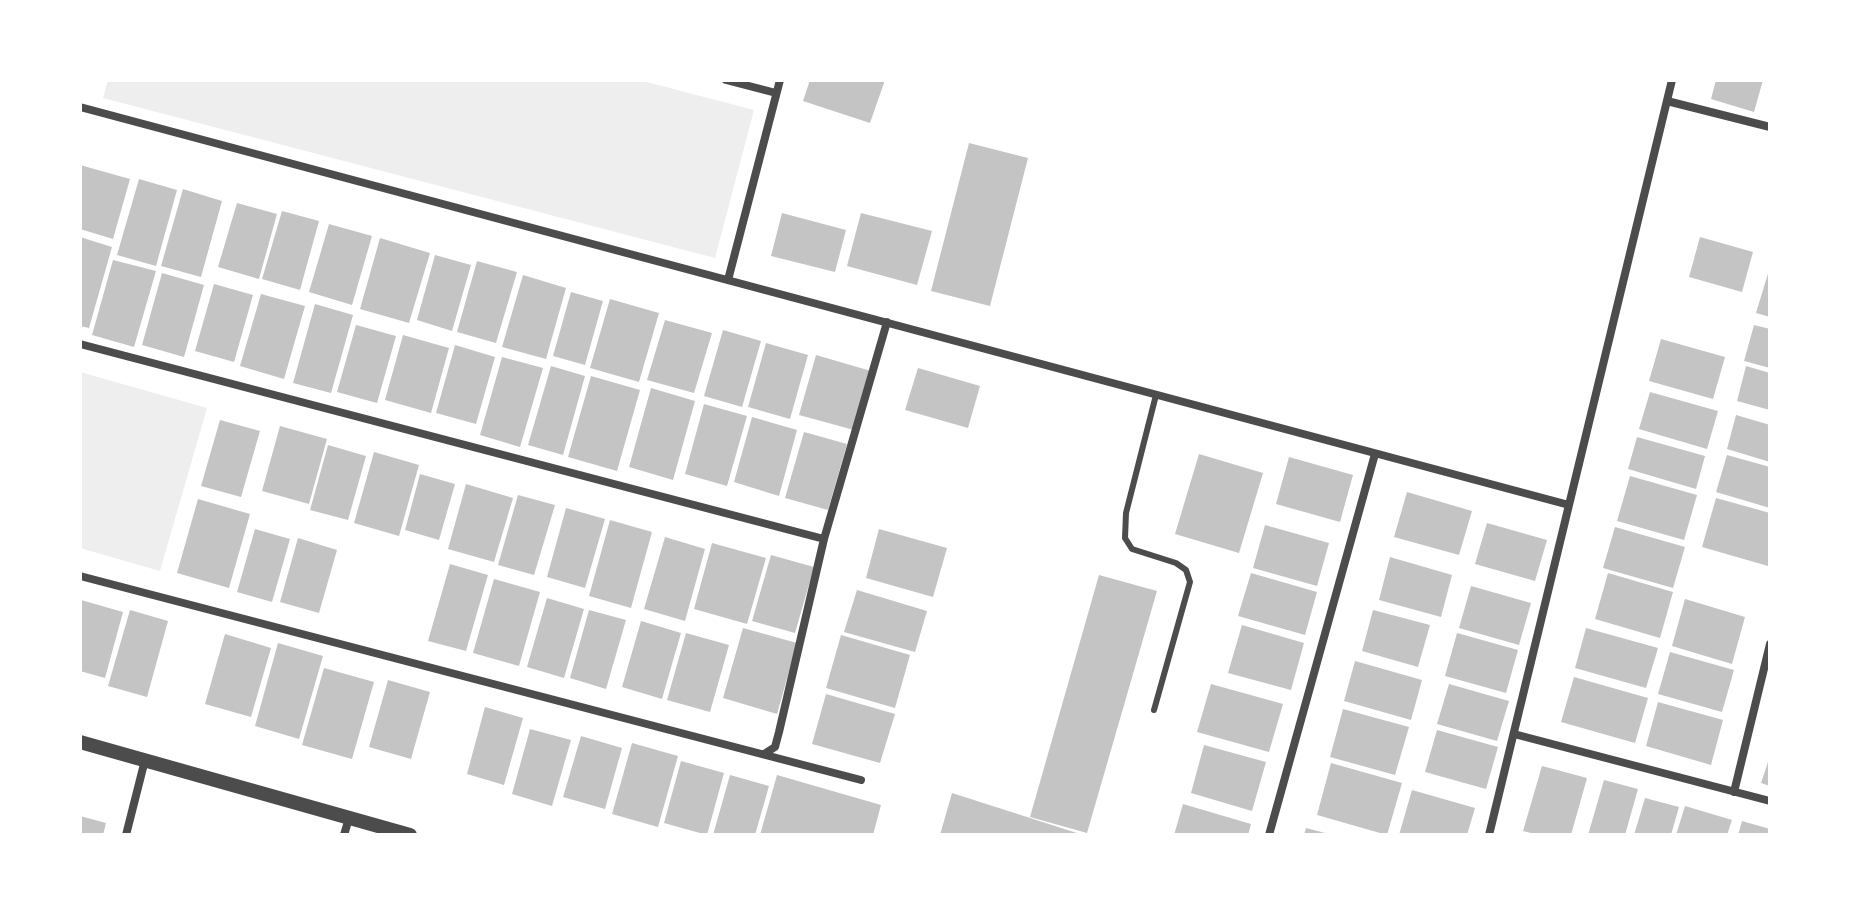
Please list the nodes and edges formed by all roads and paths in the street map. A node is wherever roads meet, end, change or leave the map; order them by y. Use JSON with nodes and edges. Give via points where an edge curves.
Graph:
{"nodes":[{"id":1,"x":726,"y":80,"type":"edge"},
{"id":2,"x":780,"y":80,"type":"edge"},
{"id":3,"x":1672,"y":80,"type":"edge"},
{"id":4,"x":776,"y":93,"type":"junction"},
{"id":5,"x":1667,"y":101,"type":"junction"},
{"id":6,"x":80,"y":107,"type":"edge"},
{"id":7,"x":1770,"y":127,"type":"edge"},
{"id":8,"x":728,"y":280,"type":"junction"},
{"id":9,"x":887,"y":322,"type":"junction"},
{"id":10,"x":80,"y":344,"type":"edge"},
{"id":11,"x":1156,"y":395,"type":"junction"},
{"id":12,"x":1375,"y":454,"type":"junction"},
{"id":13,"x":1569,"y":505,"type":"junction"},
{"id":14,"x":824,"y":539,"type":"junction"},
{"id":15,"x":80,"y":576,"type":"edge"},
{"id":16,"x":1770,"y":644,"type":"edge"},
{"id":17,"x":1154,"y":710,"type":"dead end"},
{"id":18,"x":1514,"y":734,"type":"junction"},
{"id":19,"x":80,"y":742,"type":"edge"},
{"id":20,"x":764,"y":754,"type":"junction"},
{"id":21,"x":145,"y":760,"type":"junction"},
{"id":22,"x":861,"y":780,"type":"dead end"},
{"id":23,"x":1734,"y":792,"type":"junction"},
{"id":24,"x":1770,"y":801,"type":"edge"},
{"id":25,"x":349,"y":818,"type":"junction"},
{"id":26,"x":126,"y":835,"type":"edge"},
{"id":27,"x":344,"y":835,"type":"edge"},
{"id":28,"x":410,"y":835,"type":"edge"},
{"id":29,"x":1269,"y":835,"type":"edge"},
{"id":30,"x":1489,"y":835,"type":"edge"}],
"edges":[{"from":1,"to":4,"type":"street"},
{"from":2,"to":4,"type":"street"},
{"from":3,"to":5,"type":"street"},
{"from":4,"to":8,"type":"street"},
{"from":5,"to":7,"type":"street"},
{"from":5,"to":13,"type":"street"},
{"from":6,"to":8,"type":"street"},
{"from":8,"to":9,"type":"street"},
{"from":9,"to":11,"type":"street"},
{"from":9,"to":14,"type":"street"},
{"from":10,"to":14,"type":"street"},
{"from":11,"to":12,"type":"street"},
{"from":11,"to":17,"type":"lane","via":[[1126,513],[1125,538],[1132,549],[1176,563],[1190,582]]},
{"from":12,"to":13,"type":"street"},
{"from":12,"to":29,"type":"street"},
{"from":13,"to":18,"type":"street"},
{"from":14,"to":20,"type":"street","via":[[775,747]]},
{"from":15,"to":20,"type":"street"},
{"from":16,"to":23,"type":"street"},
{"from":18,"to":23,"type":"street"},
{"from":18,"to":30,"type":"street"},
{"from":19,"to":21,"type":"street"},
{"from":20,"to":22,"type":"street"},
{"from":21,"to":25,"type":"street"},
{"from":21,"to":26,"type":"street"},
{"from":23,"to":24,"type":"street"},
{"from":25,"to":27,"type":"street"},
{"from":25,"to":28,"type":"street"}]}
